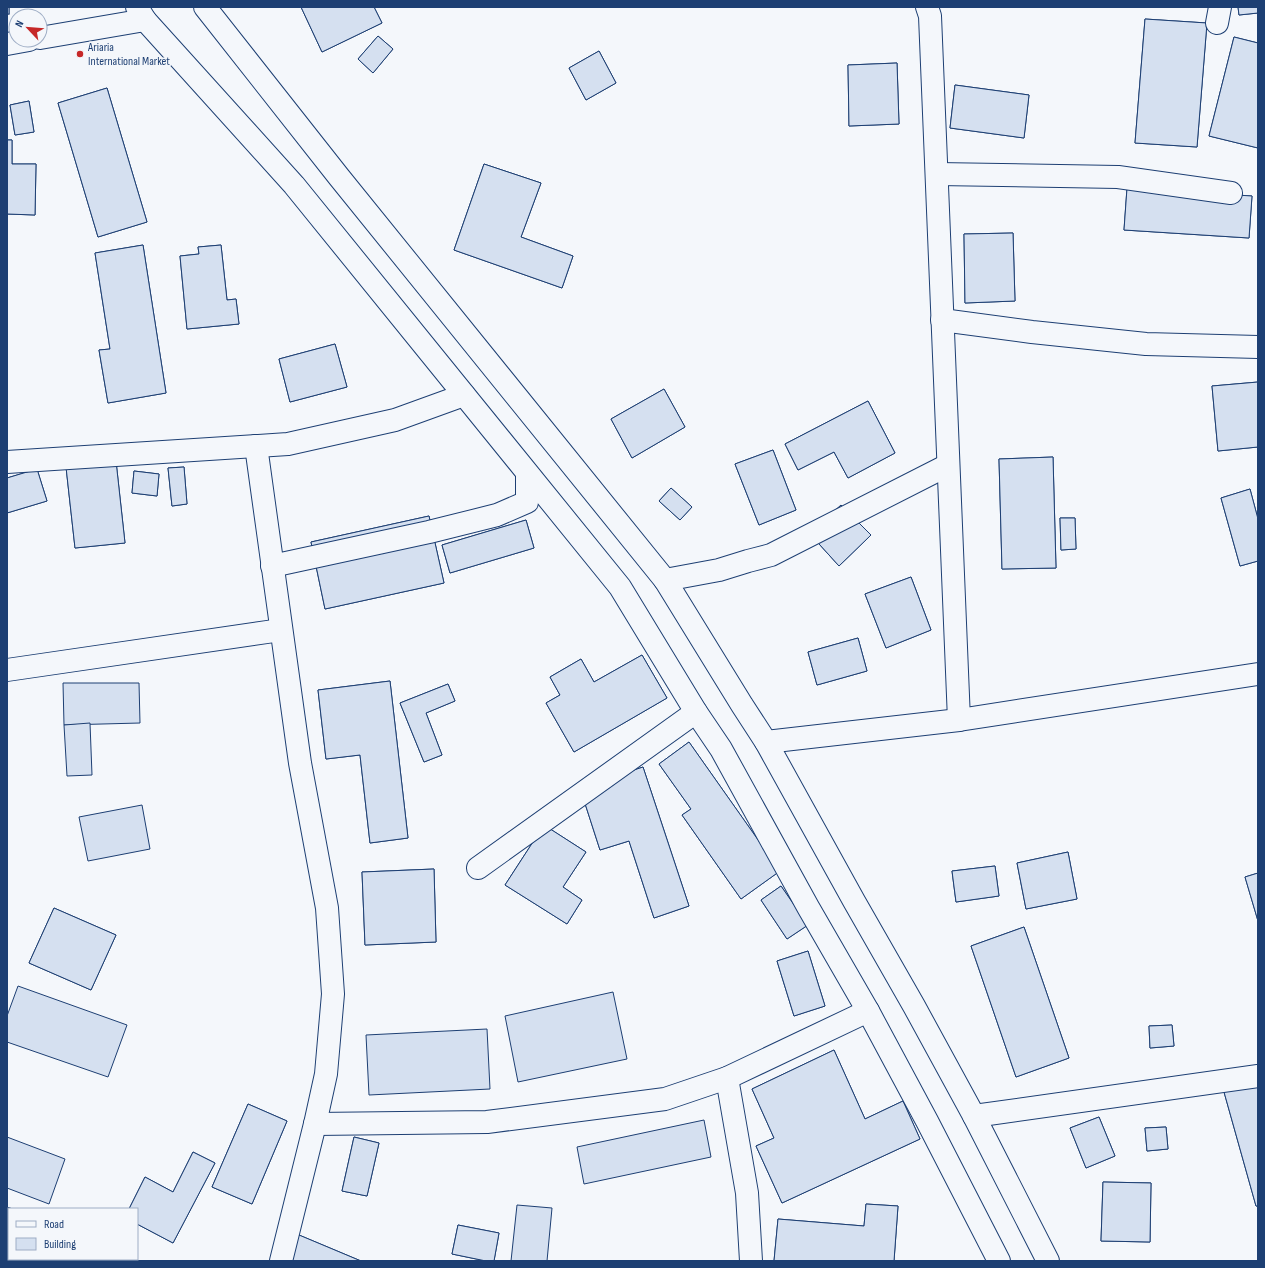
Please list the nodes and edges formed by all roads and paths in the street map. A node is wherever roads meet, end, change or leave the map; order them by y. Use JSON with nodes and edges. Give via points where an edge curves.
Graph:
{"nodes":[{"id":1,"x":205,"y":7,"type":"edge"},
{"id":2,"x":927,"y":7,"type":"edge"},
{"id":3,"x":141,"y":13,"type":"edge"},
{"id":4,"x":48,"y":36,"type":"edge"},
{"id":5,"x":937,"y":174,"type":"junction"},
{"id":6,"x":1231,"y":193,"type":"dead end"},
{"id":7,"x":942,"y":320,"type":"junction"},
{"id":8,"x":1258,"y":347,"type":"edge"},
{"id":9,"x":464,"y":395,"type":"junction"},
{"id":10,"x":256,"y":446,"type":"junction"},
{"id":11,"x":7,"y":462,"type":"edge"},
{"id":12,"x":948,"y":465,"type":"junction"},
{"id":13,"x":527,"y":474,"type":"junction"},
{"id":14,"x":272,"y":566,"type":"junction"},
{"id":15,"x":665,"y":580,"type":"junction"},
{"id":16,"x":281,"y":630,"type":"junction"},
{"id":17,"x":7,"y":670,"type":"edge"},
{"id":18,"x":1258,"y":674,"type":"edge"},
{"id":19,"x":696,"y":712,"type":"junction"},
{"id":20,"x":959,"y":720,"type":"junction"},
{"id":21,"x":766,"y":742,"type":"junction"},
{"id":22,"x":478,"y":868,"type":"dead end"},
{"id":23,"x":868,"y":1012,"type":"junction"},
{"id":24,"x":1258,"y":1076,"type":"edge"},
{"id":25,"x":727,"y":1078,"type":"junction"},
{"id":26,"x":974,"y":1116,"type":"junction"},
{"id":27,"x":315,"y":1124,"type":"junction"},
{"id":28,"x":282,"y":1261,"type":"edge"},
{"id":29,"x":751,"y":1261,"type":"edge"},
{"id":30,"x":999,"y":1261,"type":"edge"},
{"id":31,"x":1048,"y":1261,"type":"edge"}],
"edges":[{"from":1,"to":15,"type":"street"},
{"from":2,"to":5,"type":"street","via":[[930,16]]},
{"from":3,"to":4,"type":"street"},
{"from":3,"to":9,"type":"street","via":[[294,185]]},
{"from":5,"to":6,"type":"street","via":[[1118,178]]},
{"from":5,"to":7,"type":"street"},
{"from":7,"to":8,"type":"street","via":[[1146,344]]},
{"from":7,"to":12,"type":"street"},
{"from":9,"to":10,"type":"street","via":[[395,420],[288,444]]},
{"from":9,"to":13,"type":"street"},
{"from":10,"to":11,"type":"street"},
{"from":10,"to":14,"type":"street"},
{"from":12,"to":15,"type":"street","via":[[771,555],[719,570]]},
{"from":12,"to":20,"type":"street"},
{"from":13,"to":14,"type":"street","via":[[527,502],[497,515]]},
{"from":13,"to":19,"type":"street","via":[[620,587]]},
{"from":14,"to":16,"type":"street"},
{"from":15,"to":21,"type":"street"},
{"from":16,"to":17,"type":"street"},
{"from":16,"to":27,"type":"street","via":[[300,763],[327,908],[333,986],[326,1074]]},
{"from":18,"to":20,"type":"street"},
{"from":19,"to":22,"type":"street"},
{"from":19,"to":23,"type":"street","via":[[721,749]]},
{"from":20,"to":21,"type":"street"},
{"from":21,"to":26,"type":"street"},
{"from":23,"to":25,"type":"street"},
{"from":23,"to":30,"type":"street"},
{"from":24,"to":26,"type":"street"},
{"from":25,"to":27,"type":"street","via":[[665,1099],[487,1122]]},
{"from":25,"to":29,"type":"street","via":[[747,1194]]},
{"from":26,"to":31,"type":"street"},
{"from":27,"to":28,"type":"street"}]}
